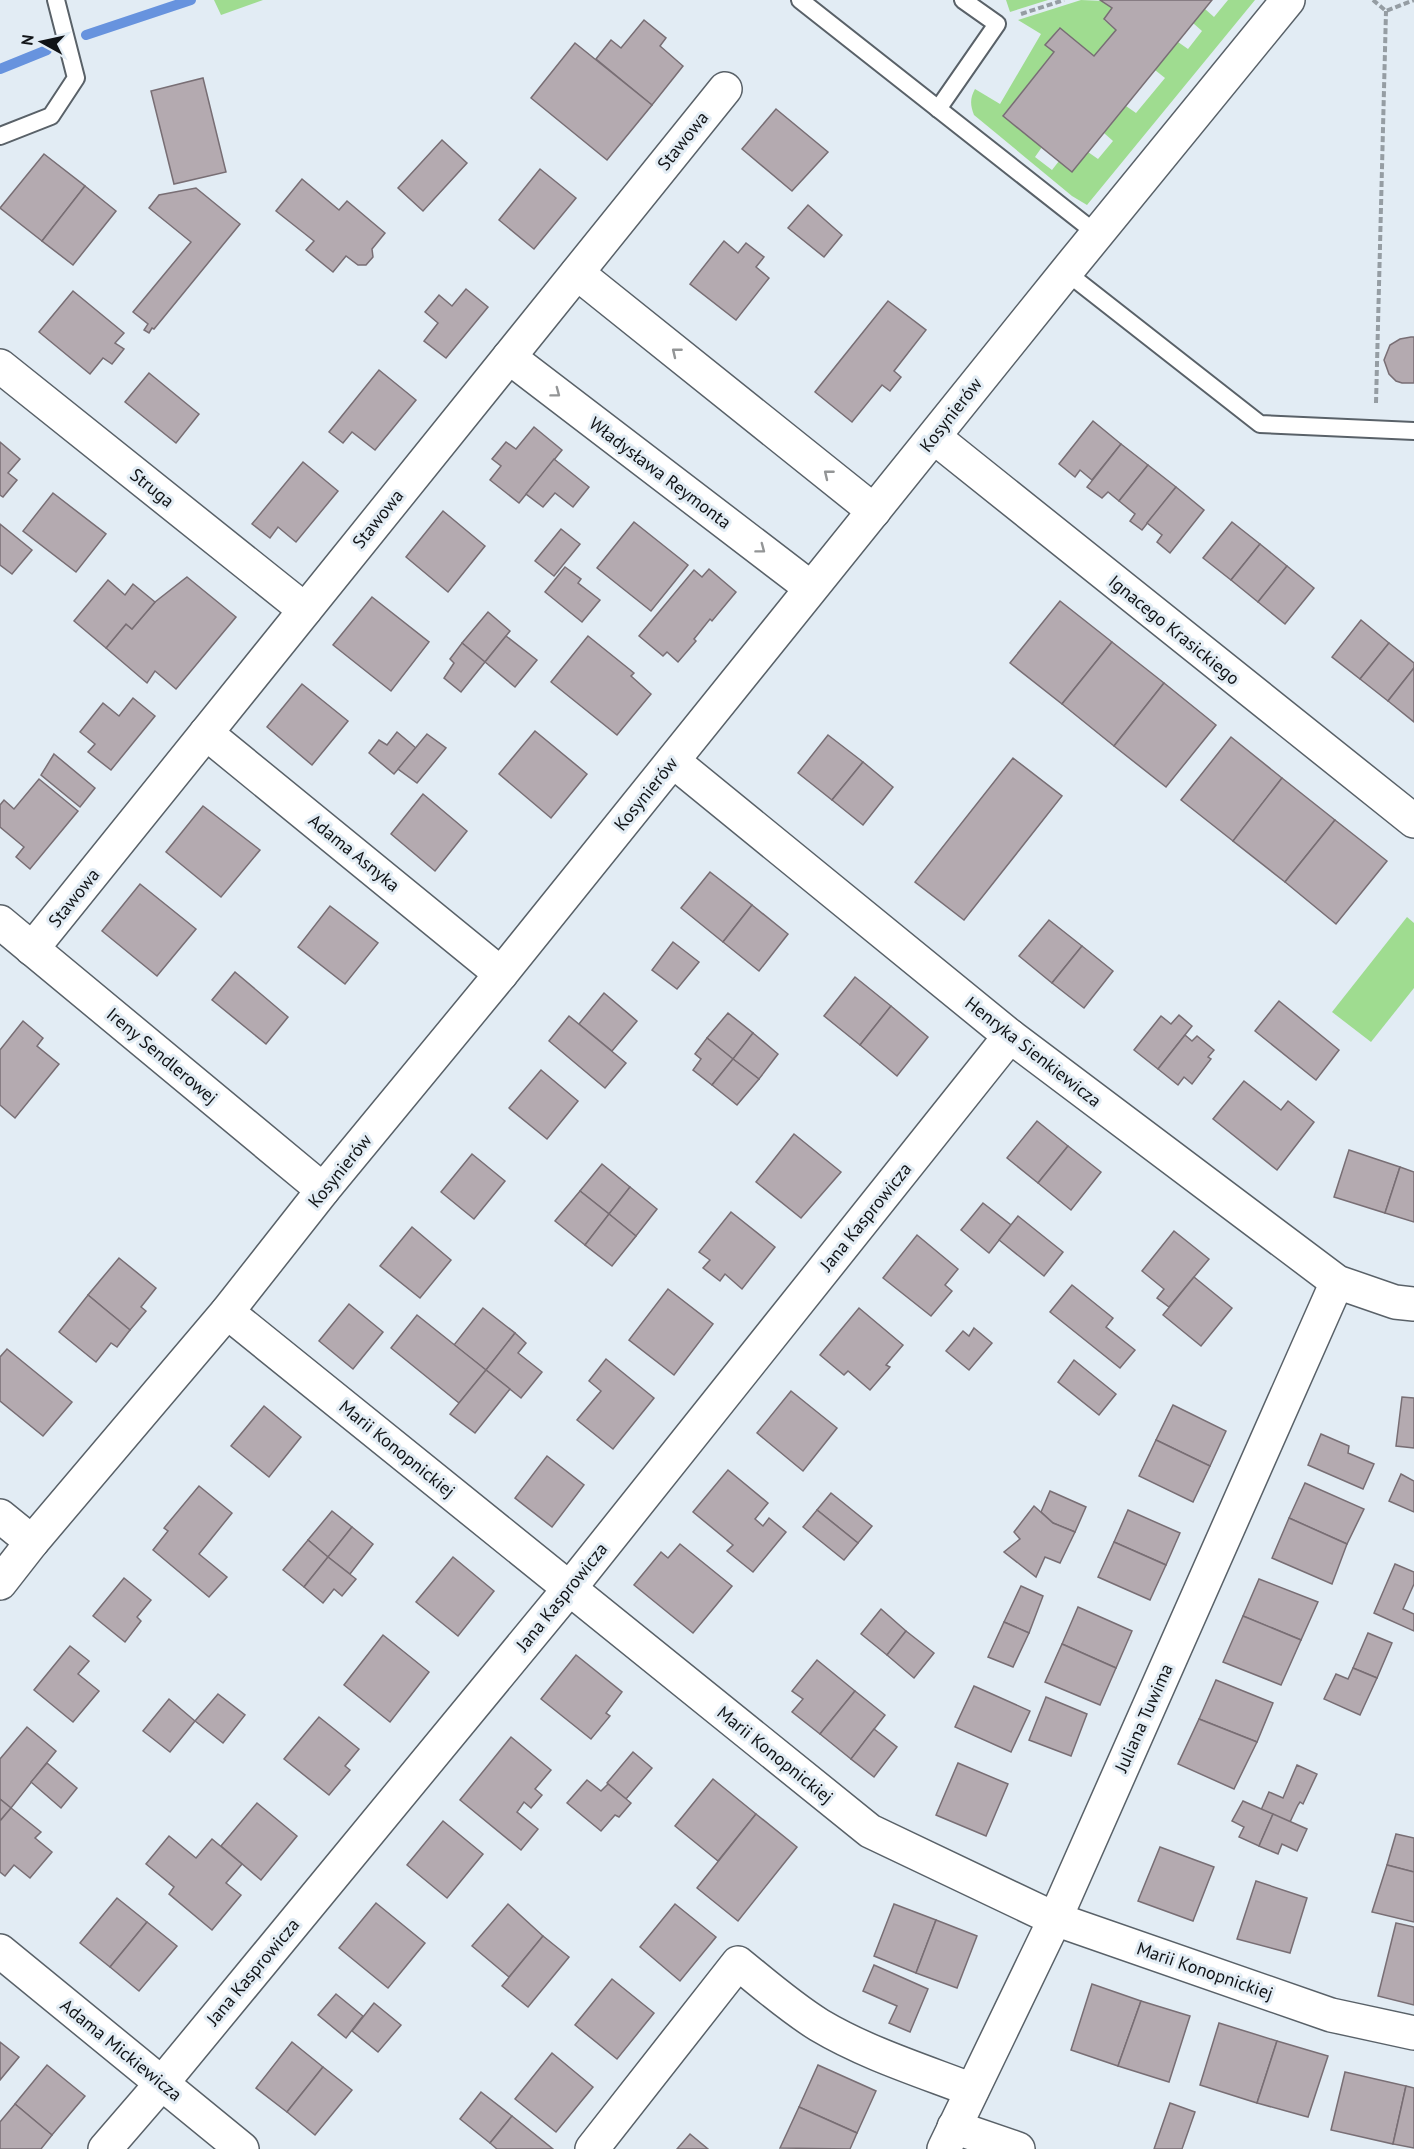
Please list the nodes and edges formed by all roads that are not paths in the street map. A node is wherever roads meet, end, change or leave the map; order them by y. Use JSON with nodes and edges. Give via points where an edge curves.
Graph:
{"nodes":[{"id":1,"x":56,"y":0,"type":"edge"},
{"id":2,"x":800,"y":0,"type":"edge"},
{"id":3,"x":963,"y":0,"type":"edge"},
{"id":4,"x":1288,"y":0,"type":"edge"},
{"id":5,"x":725,"y":89,"type":"dead end"},
{"id":6,"x":938,"y":109,"type":"junction"},
{"id":7,"x":0,"y":136,"type":"edge"},
{"id":8,"x":1097,"y":234,"type":"junction"},
{"id":9,"x":1066,"y":272,"type":"junction"},
{"id":10,"x":577,"y":273,"type":"junction"},
{"id":11,"x":509,"y":357,"type":"junction"},
{"id":12,"x":0,"y":366,"type":"edge"},
{"id":13,"x":1414,"y":431,"type":"edge"},
{"id":14,"x":934,"y":437,"type":"junction"},
{"id":15,"x":874,"y":510,"type":"junction"},
{"id":16,"x":811,"y":588,"type":"junction"},
{"id":17,"x":305,"y":610,"type":"junction"},
{"id":18,"x":206,"y":733,"type":"junction"},
{"id":19,"x":673,"y":761,"type":"junction"},
{"id":20,"x":1414,"y":821,"type":"edge"},
{"id":21,"x":0,"y":922,"type":"edge"},
{"id":22,"x":32,"y":949,"type":"junction"},
{"id":23,"x":501,"y":974,"type":"junction"},
{"id":24,"x":1010,"y":1036,"type":"junction"},
{"id":25,"x":323,"y":1190,"type":"junction"},
{"id":26,"x":1337,"y":1282,"type":"junction"},
{"id":27,"x":1414,"y":1304,"type":"edge"},
{"id":28,"x":227,"y":1312,"type":"junction"},
{"id":29,"x":0,"y":1516,"type":"edge"},
{"id":30,"x":32,"y":1542,"type":"junction"},
{"id":31,"x":0,"y":1583,"type":"edge"},
{"id":32,"x":569,"y":1589,"type":"junction"},
{"id":33,"x":1055,"y":1919,"type":"junction"},
{"id":34,"x":0,"y":1951,"type":"edge"},
{"id":35,"x":1414,"y":2034,"type":"edge"},
{"id":36,"x":162,"y":2083,"type":"junction"},
{"id":37,"x":972,"y":2090,"type":"junction"},
{"id":38,"x":949,"y":2138,"type":"edge"},
{"id":39,"x":105,"y":2149,"type":"edge"},
{"id":40,"x":242,"y":2149,"type":"edge"},
{"id":41,"x":592,"y":2149,"type":"edge"},
{"id":42,"x":1018,"y":2149,"type":"edge"}],
"edges":[{"from":1,"to":7,"type":"lane","via":[[76,78],[51,116]]},
{"from":2,"to":6,"type":"lane"},
{"from":3,"to":6,"type":"lane","via":[[997,24]]},
{"from":4,"to":8,"type":"street","name":"Kosynierów"},
{"from":5,"to":10,"type":"street","name":"Stawowa"},
{"from":6,"to":8,"type":"lane"},
{"from":8,"to":9,"type":"street","name":"Kosynierów"},
{"from":9,"to":13,"type":"lane","via":[[1260,424]]},
{"from":9,"to":14,"type":"street","name":"Kosynierów"},
{"from":10,"to":11,"type":"street","name":"Stawowa"},
{"from":15,"to":10,"type":"street","one_way":true},
{"from":11,"to":16,"type":"street","name":"Władysława Reymonta","one_way":true},
{"from":11,"to":17,"type":"street","name":"Stawowa"},
{"from":12,"to":17,"type":"street","name":"Struga"},
{"from":14,"to":15,"type":"street","name":"Kosynierów"},
{"from":14,"to":20,"type":"street","name":"Ignacego Krasickiego"},
{"from":15,"to":16,"type":"street","name":"Kosynierów"},
{"from":16,"to":19,"type":"street","name":"Kosynierów"},
{"from":17,"to":18,"type":"street","name":"Stawowa"},
{"from":18,"to":22,"type":"street","name":"Stawowa"},
{"from":18,"to":23,"type":"street","name":"Adama Asnyka"},
{"from":19,"to":23,"type":"street","name":"Kosynierów"},
{"from":19,"to":24,"type":"street","name":"Henryka Sienkiewicza"},
{"from":21,"to":22,"type":"street","name":"Ireny Sendlerowej"},
{"from":22,"to":25,"type":"street","name":"Ireny Sendlerowej"},
{"from":23,"to":25,"type":"street","name":"Kosynierów"},
{"from":24,"to":26,"type":"street","name":"Henryka Sienkiewicza"},
{"from":24,"to":32,"type":"street","name":"Jana Kasprowicza"},
{"from":25,"to":28,"type":"street","name":"Kosynierów"},
{"from":26,"to":27,"type":"street","name":"Henryka Sienkiewicza","via":[[1395,1302]]},
{"from":26,"to":33,"type":"street","name":"Juliana Tuwima"},
{"from":28,"to":30,"type":"street","name":"Kosynierów"},
{"from":28,"to":32,"type":"street","name":"Marii Konopnickiej"},
{"from":29,"to":30,"type":"street"},
{"from":30,"to":31,"type":"street","name":"Kosynierów"},
{"from":32,"to":33,"type":"street","name":"Marii Konopnickiej","via":[[870,1831]]},
{"from":32,"to":36,"type":"street","name":"Jana Kasprowicza"},
{"from":33,"to":35,"type":"street","name":"Marii Konopnickiej","via":[[1331,2015]]},
{"from":33,"to":37,"type":"street","name":"Juliana Tuwima"},
{"from":34,"to":36,"type":"street","name":"Adama Mickiewicza"},
{"from":36,"to":39,"type":"street","name":"Jana Kasprowicza"},
{"from":36,"to":40,"type":"street","name":"Adama Mickiewicza"},
{"from":37,"to":38,"type":"street","name":"Juliana Tuwima"},
{"from":37,"to":41,"type":"street","via":[[869,2051],[819,2025],[738,1963]]},
{"from":38,"to":42,"type":"street"}]}
